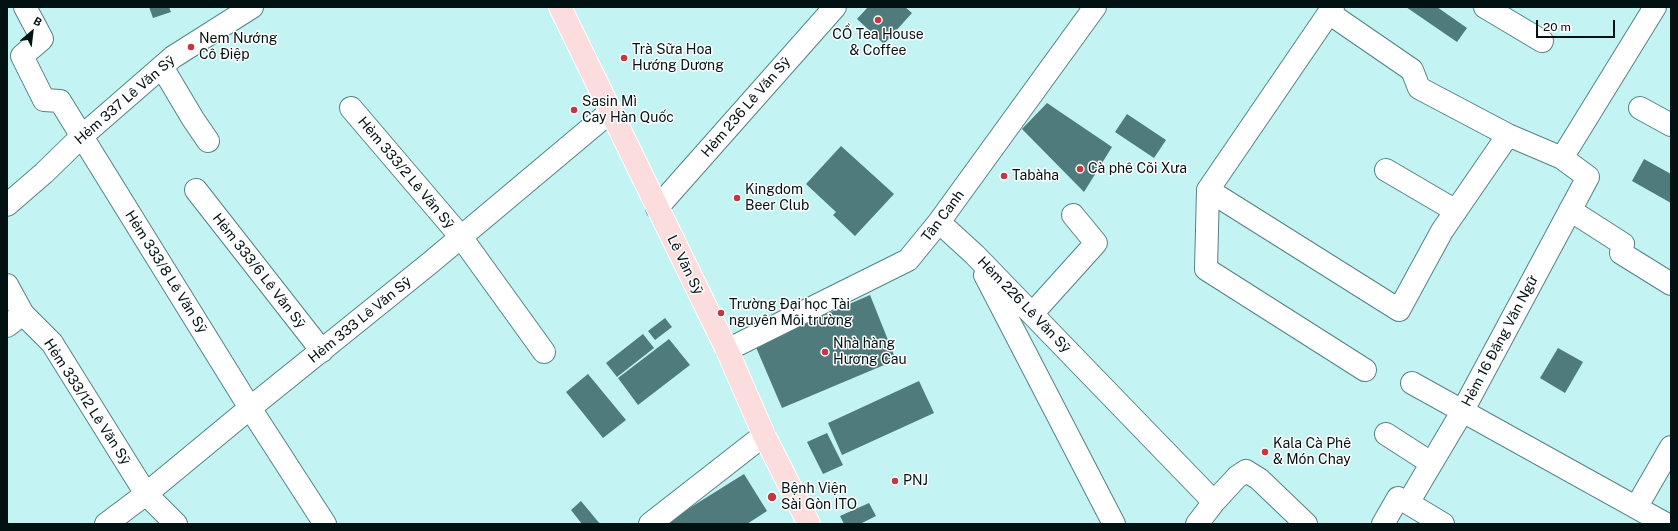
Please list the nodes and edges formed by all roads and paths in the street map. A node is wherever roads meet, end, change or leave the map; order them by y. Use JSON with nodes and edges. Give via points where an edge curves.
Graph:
{"nodes":[{"id":1,"x":25,"y":7,"type":"edge"},
{"id":2,"x":252,"y":7,"type":"edge"},
{"id":3,"x":560,"y":7,"type":"edge"},
{"id":4,"x":835,"y":7,"type":"edge"},
{"id":5,"x":1095,"y":7,"type":"edge"},
{"id":6,"x":1655,"y":7,"type":"edge"},
{"id":7,"x":1493,"y":9,"type":"edge"},
{"id":8,"x":1331,"y":10,"type":"edge"},
{"id":9,"x":1542,"y":41,"type":"dead end"},
{"id":10,"x":162,"y":67,"type":"junction"},
{"id":11,"x":351,"y":108,"type":"dead end"},
{"id":12,"x":1640,"y":108,"type":"dead end"},
{"id":13,"x":610,"y":112,"type":"junction"},
{"id":14,"x":1671,"y":125,"type":"edge"},
{"id":15,"x":1508,"y":134,"type":"junction"},
{"id":16,"x":81,"y":136,"type":"junction"},
{"id":17,"x":208,"y":141,"type":"dead end"},
{"id":18,"x":1562,"y":158,"type":"junction"},
{"id":19,"x":1386,"y":170,"type":"dead end"},
{"id":20,"x":196,"y":190,"type":"dead end"},
{"id":21,"x":1208,"y":190,"type":"junction"},
{"id":22,"x":7,"y":205,"type":"edge"},
{"id":23,"x":657,"y":208,"type":"junction"},
{"id":24,"x":1570,"y":210,"type":"junction"},
{"id":25,"x":1456,"y":211,"type":"junction"},
{"id":26,"x":1073,"y":215,"type":"dead end"},
{"id":27,"x":939,"y":222,"type":"junction"},
{"id":28,"x":461,"y":237,"type":"junction"},
{"id":29,"x":975,"y":255,"type":"junction"},
{"id":30,"x":1671,"y":284,"type":"edge"},
{"id":31,"x":7,"y":285,"type":"edge"},
{"id":32,"x":1032,"y":314,"type":"junction"},
{"id":33,"x":15,"y":320,"type":"edge"},
{"id":34,"x":727,"y":350,"type":"junction"},
{"id":35,"x":322,"y":351,"type":"junction"},
{"id":36,"x":544,"y":352,"type":"dead end"},
{"id":37,"x":1365,"y":370,"type":"dead end"},
{"id":38,"x":1412,"y":383,"type":"dead end"},
{"id":39,"x":250,"y":408,"type":"junction"},
{"id":40,"x":1462,"y":412,"type":"junction"},
{"id":41,"x":1386,"y":434,"type":"dead end"},
{"id":42,"x":764,"y":435,"type":"junction"},
{"id":43,"x":1671,"y":447,"type":"edge"},
{"id":44,"x":1431,"y":463,"type":"junction"},
{"id":45,"x":146,"y":494,"type":"junction"},
{"id":46,"x":1214,"y":502,"type":"junction"},
{"id":47,"x":1408,"y":503,"type":"junction"},
{"id":48,"x":1636,"y":506,"type":"junction"},
{"id":49,"x":106,"y":524,"type":"edge"},
{"id":50,"x":176,"y":524,"type":"edge"},
{"id":51,"x":325,"y":524,"type":"edge"},
{"id":52,"x":650,"y":524,"type":"edge"},
{"id":53,"x":809,"y":524,"type":"edge"},
{"id":54,"x":1114,"y":524,"type":"edge"},
{"id":55,"x":1197,"y":524,"type":"edge"},
{"id":56,"x":1306,"y":524,"type":"edge"},
{"id":57,"x":1383,"y":524,"type":"edge"},
{"id":58,"x":1443,"y":524,"type":"edge"},
{"id":59,"x":1666,"y":524,"type":"edge"}],
"edges":[{"from":1,"to":16,"type":"street","name":"Hẻm 333/8 Lê Văn Sỹ","via":[[42,39],[22,56],[44,100],[60,101]]},
{"from":2,"to":10,"type":"street","name":"Hẻm 337 Lê Văn Sỹ","via":[[173,57]]},
{"from":3,"to":13,"type":"main road","name":"Lê Văn Sỹ"},
{"from":4,"to":23,"type":"street","name":"Hẻm 236 Lê Văn Sỹ"},
{"from":5,"to":27,"type":"street","name":"Tân Canh"},
{"from":6,"to":18,"type":"street"},
{"from":7,"to":9,"type":"street"},
{"from":8,"to":15,"type":"street","via":[[1412,70],[1419,88]]},
{"from":8,"to":21,"type":"street"},
{"from":10,"to":16,"type":"street","name":"Hẻm 337 Lê Văn Sỹ"},
{"from":10,"to":17,"type":"street"},
{"from":11,"to":28,"type":"street","name":"Hẻm 333/2 Lê Văn Sỹ"},
{"from":12,"to":14,"type":"street"},
{"from":13,"to":23,"type":"main road","name":"Lê Văn Sỹ"},
{"from":13,"to":28,"type":"street","name":"Hẻm 333 Lê Văn Sỹ"},
{"from":15,"to":18,"type":"street"},
{"from":15,"to":25,"type":"street"},
{"from":16,"to":22,"type":"street","name":"Hẻm 337 Lê Văn Sỹ"},
{"from":16,"to":39,"type":"street","name":"Hẻm 333/8 Lê Văn Sỹ"},
{"from":18,"to":24,"type":"street","name":"Hẻm 16 Đặng Văn Ngữ","via":[[1588,177]]},
{"from":19,"to":25,"type":"street"},
{"from":20,"to":35,"type":"street","name":"Hẻm 333/6 Lê Văn Sỹ"},
{"from":21,"to":25,"type":"street","via":[[1399,310],[1442,231]]},
{"from":21,"to":37,"type":"street","via":[[1206,269]]},
{"from":23,"to":34,"type":"main road","name":"Lê Văn Sỹ"},
{"from":24,"to":30,"type":"street","via":[[1623,244],[1621,253]]},
{"from":24,"to":40,"type":"street","name":"Hẻm 16 Đặng Văn Ngữ"},
{"from":26,"to":32,"type":"street","via":[[1096,244]]},
{"from":27,"to":29,"type":"street"},
{"from":27,"to":34,"type":"street","name":"Tân Canh","via":[[908,260]]},
{"from":28,"to":35,"type":"street","name":"Hẻm 333 Lê Văn Sỹ"},
{"from":28,"to":36,"type":"street","name":"Hẻm 333/2 Lê Văn Sỹ"},
{"from":29,"to":32,"type":"street","name":"Hẻm 226 Lê Văn Sỹ"},
{"from":29,"to":54,"type":"street","name":"Hẻm 226 Lê Văn Sỹ"},
{"from":31,"to":33,"type":"street","name":"Hẻm 333/12 Lê Văn Sỹ"},
{"from":32,"to":46,"type":"street","name":"Hẻm 226 Lê Văn Sỹ"},
{"from":33,"to":45,"type":"street","name":"Hẻm 333/12 Lê Văn Sỹ","via":[[52,343]]},
{"from":34,"to":42,"type":"main road","name":"Lê Văn Sỹ"},
{"from":35,"to":39,"type":"street","name":"Hẻm 333 Lê Văn Sỹ"},
{"from":38,"to":40,"type":"street"},
{"from":39,"to":45,"type":"street","name":"Hẻm 333 Lê Văn Sỹ"},
{"from":39,"to":51,"type":"street","name":"Hẻm 333/8 Lê Văn Sỹ"},
{"from":40,"to":44,"type":"street"},
{"from":40,"to":48,"type":"street","name":"Hẻm 16 Đặng Văn Ngữ"},
{"from":41,"to":44,"type":"street"},
{"from":42,"to":52,"type":"street"},
{"from":42,"to":53,"type":"main road","name":"Lê Văn Sỹ"},
{"from":43,"to":48,"type":"street"},
{"from":44,"to":47,"type":"street"},
{"from":45,"to":49,"type":"street","name":"Hẻm 333 Lê Văn Sỹ"},
{"from":45,"to":50,"type":"street","name":"Hẻm 333/12 Lê Văn Sỹ"},
{"from":46,"to":55,"type":"street"},
{"from":46,"to":56,"type":"street","via":[[1246,471],[1259,479]]},
{"from":47,"to":57,"type":"street","via":[[1398,498]]},
{"from":47,"to":58,"type":"street"},
{"from":48,"to":59,"type":"street","name":"Hẻm 16 Đặng Văn Ngữ"}]}
